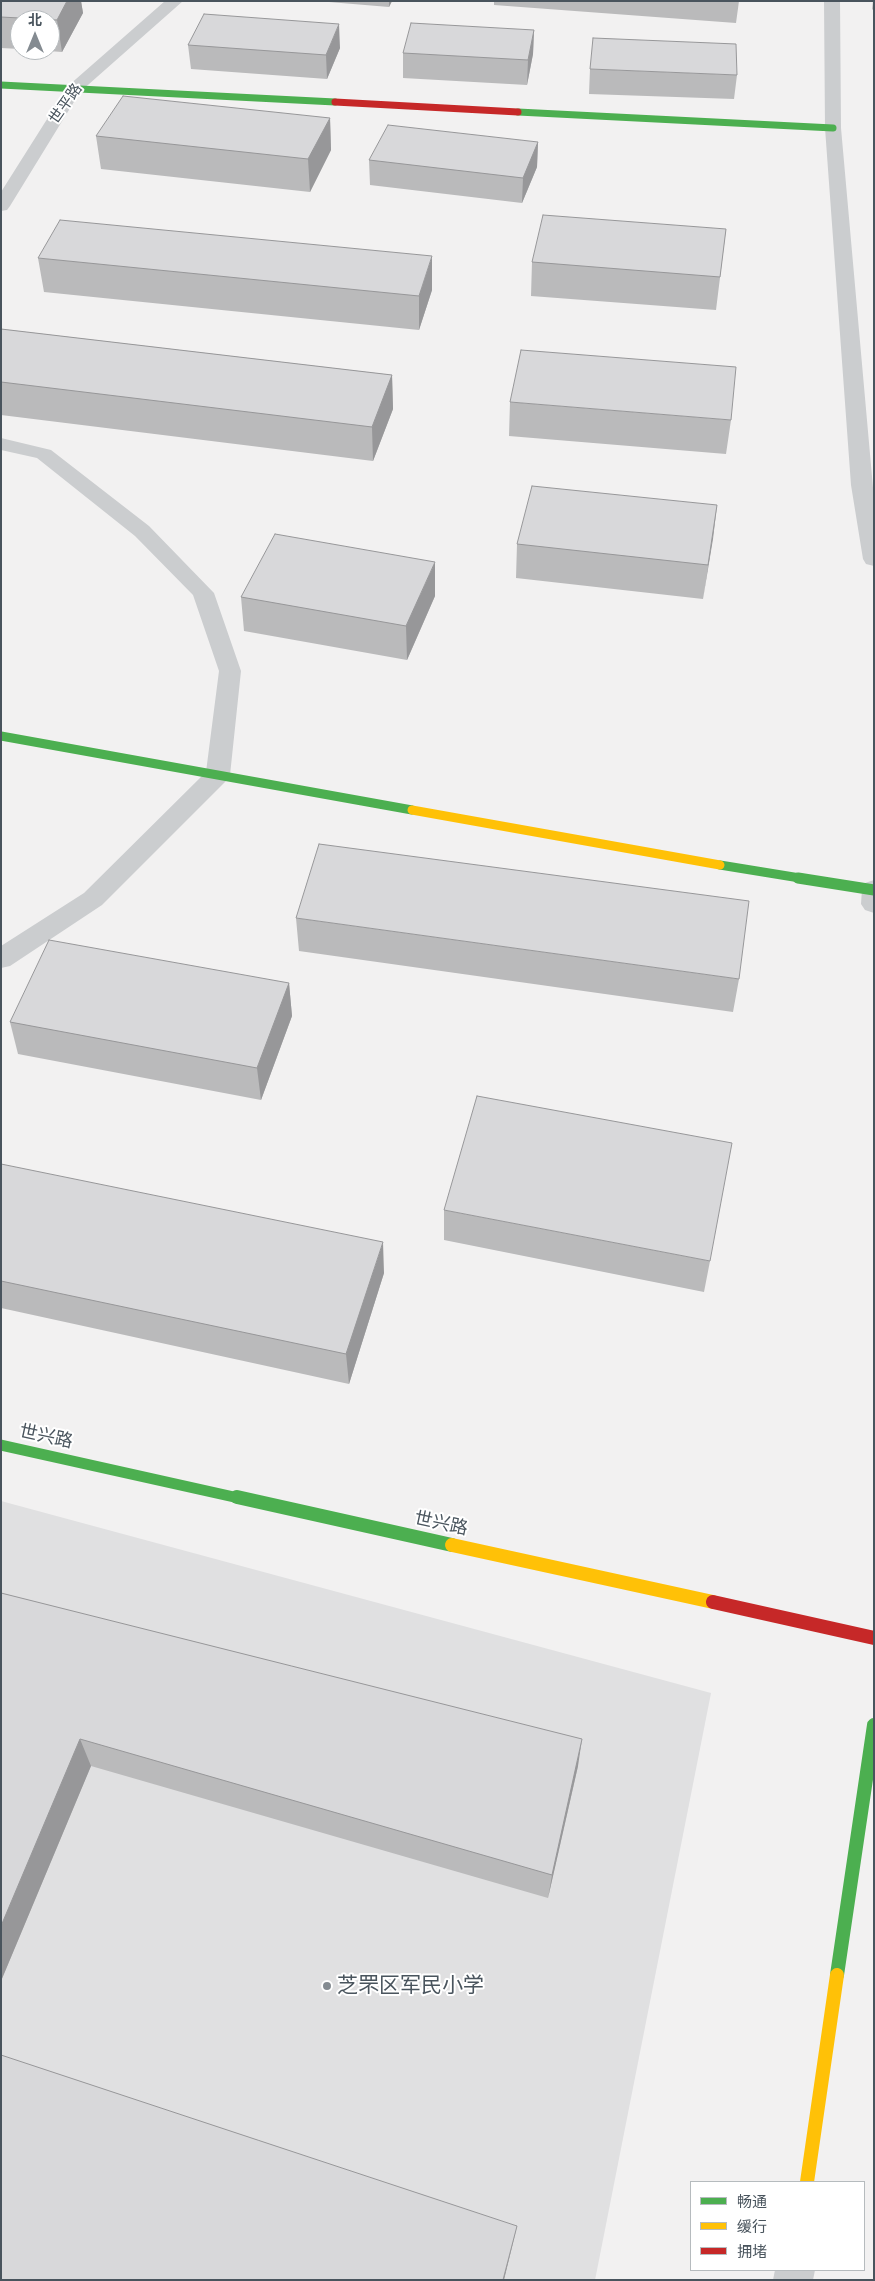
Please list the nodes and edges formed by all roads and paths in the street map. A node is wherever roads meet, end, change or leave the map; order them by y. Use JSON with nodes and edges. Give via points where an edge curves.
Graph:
{"nodes":[{"id":1,"x":175,"y":1,"type":"edge"},
{"id":2,"x":832,"y":1,"type":"edge"},
{"id":3,"x":1,"y":85,"type":"edge"},
{"id":4,"x":74,"y":89,"type":"junction"},
{"id":5,"x":833,"y":128,"type":"junction"},
{"id":6,"x":1,"y":206,"type":"edge"},
{"id":7,"x":1,"y":444,"type":"edge"},
{"id":8,"x":867,"y":484,"type":"edge"},
{"id":9,"x":874,"y":559,"type":"edge"},
{"id":10,"x":1,"y":736,"type":"edge"},
{"id":11,"x":218,"y":775,"type":"junction"},
{"id":12,"x":874,"y":893,"type":"edge"},
{"id":13,"x":1,"y":959,"type":"edge"},
{"id":14,"x":1,"y":1445,"type":"edge"},
{"id":15,"x":874,"y":1638,"type":"edge"},
{"id":16,"x":874,"y":1726,"type":"edge"},
{"id":17,"x":807,"y":2181,"type":"edge"}],
"edges":[{"from":1,"to":4,"type":"street","name":"世平路"},
{"from":2,"to":5,"type":"street"},
{"from":3,"to":4,"type":"street"},
{"from":4,"to":5,"type":"street"},
{"from":4,"to":6,"type":"street","name":"世平路"},
{"from":5,"to":8,"type":"street"},
{"from":7,"to":11,"type":"street","via":[[44,454],[142,531],[203,593],[230,671]]},
{"from":8,"to":9,"type":"street"},
{"from":10,"to":11,"type":"street"},
{"from":11,"to":12,"type":"street"},
{"from":11,"to":13,"type":"street","via":[[93,899]]},
{"from":14,"to":15,"type":"street","name":"世兴路"},
{"from":16,"to":17,"type":"street"}]}
